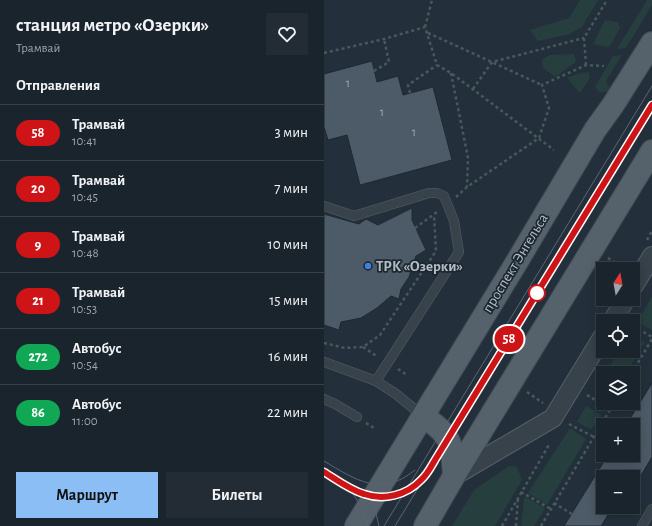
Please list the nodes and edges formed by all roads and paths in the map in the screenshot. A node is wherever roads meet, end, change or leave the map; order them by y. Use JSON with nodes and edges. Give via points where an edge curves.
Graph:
{"nodes":[{"id":1,"x":432,"y":0,"type":"edge"},
{"id":2,"x":607,"y":0,"type":"edge"},
{"id":3,"x":425,"y":27,"type":"junction"},
{"id":4,"x":428,"y":33,"type":"junction"},
{"id":5,"x":584,"y":38,"type":"junction"},
{"id":6,"x":384,"y":39,"type":"junction"},
{"id":7,"x":652,"y":43,"type":"edge"},
{"id":8,"x":324,"y":53,"type":"edge"},
{"id":9,"x":492,"y":62,"type":"junction"},
{"id":10,"x":437,"y":65,"type":"junction"},
{"id":11,"x":586,"y":65,"type":"junction"},
{"id":12,"x":604,"y":66,"type":"dead end"},
{"id":13,"x":374,"y":71,"type":"dead end"},
{"id":14,"x":451,"y":73,"type":"junction"},
{"id":15,"x":542,"y":85,"type":"junction"},
{"id":16,"x":473,"y":89,"type":"junction"},
{"id":17,"x":410,"y":93,"type":"dead end"},
{"id":18,"x":539,"y":138,"type":"junction"},
{"id":19,"x":554,"y":150,"type":"dead end"},
{"id":20,"x":652,"y":151,"type":"edge"},
{"id":21,"x":468,"y":188,"type":"junction"},
{"id":22,"x":448,"y":204,"type":"junction"},
{"id":23,"x":324,"y":206,"type":"edge"},
{"id":24,"x":434,"y":215,"type":"junction"},
{"id":25,"x":415,"y":228,"type":"dead end"},
{"id":26,"x":606,"y":256,"type":"dead end"},
{"id":27,"x":652,"y":256,"type":"edge"},
{"id":28,"x":615,"y":262,"type":"edge"},
{"id":29,"x":640,"y":276,"type":"edge"},
{"id":30,"x":640,"y":330,"type":"edge"},
{"id":31,"x":652,"y":338,"type":"edge"},
{"id":32,"x":324,"y":343,"type":"edge"},
{"id":33,"x":651,"y":344,"type":"edge"},
{"id":34,"x":596,"y":347,"type":"edge"},
{"id":35,"x":324,"y":362,"type":"edge"},
{"id":36,"x":637,"y":366,"type":"edge"},
{"id":37,"x":376,"y":381,"type":"junction"},
{"id":38,"x":525,"y":391,"type":"dead end"},
{"id":39,"x":587,"y":395,"type":"dead end"},
{"id":40,"x":324,"y":399,"type":"edge"},
{"id":41,"x":596,"y":400,"type":"edge"},
{"id":42,"x":545,"y":405,"type":"dead end"},
{"id":43,"x":609,"y":410,"type":"edge"},
{"id":44,"x":423,"y":416,"type":"junction"},
{"id":45,"x":356,"y":417,"type":"dead end"},
{"id":46,"x":570,"y":424,"type":"dead end"},
{"id":47,"x":594,"y":437,"type":"junction"},
{"id":48,"x":550,"y":443,"type":"dead end"},
{"id":49,"x":454,"y":476,"type":"junction"},
{"id":50,"x":521,"y":492,"type":"junction"},
{"id":51,"x":518,"y":497,"type":"junction"},
{"id":52,"x":554,"y":503,"type":"junction"},
{"id":53,"x":551,"y":509,"type":"junction"},
{"id":54,"x":652,"y":509,"type":"edge"},
{"id":55,"x":572,"y":514,"type":"dead end"},
{"id":56,"x":356,"y":526,"type":"edge"},
{"id":57,"x":425,"y":526,"type":"edge"},
{"id":58,"x":502,"y":526,"type":"edge"},
{"id":59,"x":516,"y":526,"type":"edge"},
{"id":60,"x":541,"y":526,"type":"edge"},
{"id":61,"x":642,"y":526,"type":"edge"}],
"edges":[{"from":1,"to":3,"type":"path"},
{"from":2,"to":5,"type":"path"},
{"from":3,"to":4,"type":"path"},
{"from":3,"to":6,"type":"path"},
{"from":4,"to":9,"type":"path"},
{"from":4,"to":10,"type":"path"},
{"from":5,"to":9,"type":"path"},
{"from":5,"to":11,"type":"path"},
{"from":6,"to":8,"type":"path"},
{"from":6,"to":13,"type":"path","via":[[389,62]]},
{"from":7,"to":44,"type":"main road","name":"проспект Энгельса","via":[[591,137]]},
{"from":9,"to":15,"type":"path"},
{"from":9,"to":16,"type":"path"},
{"from":10,"to":14,"type":"path"},
{"from":10,"to":17,"type":"path","via":[[408,85]]},
{"from":11,"to":12,"type":"path"},
{"from":11,"to":15,"type":"path"},
{"from":14,"to":16,"type":"path"},
{"from":14,"to":21,"type":"path","via":[[468,158]]},
{"from":15,"to":18,"type":"path","via":[[549,108]]},
{"from":16,"to":18,"type":"path"},
{"from":18,"to":19,"type":"path"},
{"from":18,"to":21,"type":"path"},
{"from":20,"to":49,"type":"main road"},
{"from":21,"to":22,"type":"path"},
{"from":22,"to":23,"type":"lane","via":[[444,196],[429,193],[354,216]]},
{"from":22,"to":24,"type":"path"},
{"from":22,"to":37,"type":"lane","via":[[454,221],[459,252]]},
{"from":24,"to":25,"type":"path"},
{"from":24,"to":32,"type":"path","via":[[436,251],[380,335],[363,346],[345,348]]},
{"from":26,"to":28,"type":"path"},
{"from":27,"to":29,"type":"street"},
{"from":30,"to":31,"type":"path"},
{"from":31,"to":33,"type":"path"},
{"from":33,"to":36,"type":"path"},
{"from":34,"to":49,"type":"street","via":[[553,418]]},
{"from":35,"to":37,"type":"lane"},
{"from":37,"to":44,"type":"lane"},
{"from":38,"to":42,"type":"path"},
{"from":39,"to":41,"type":"path"},
{"from":40,"to":45,"type":"lane"},
{"from":43,"to":47,"type":"path"},
{"from":44,"to":49,"type":"main road","via":[[442,430],[448,439],[452,450]]},
{"from":44,"to":56,"type":"main road","name":"проспект Энгельса"},
{"from":46,"to":47,"type":"path"},
{"from":47,"to":52,"type":"path"},
{"from":48,"to":50,"type":"path"},
{"from":49,"to":57,"type":"main road"},
{"from":50,"to":51,"type":"path"},
{"from":50,"to":53,"type":"path"},
{"from":51,"to":58,"type":"path"},
{"from":51,"to":59,"type":"path"},
{"from":52,"to":53,"type":"path"},
{"from":52,"to":55,"type":"path"},
{"from":53,"to":60,"type":"path"},
{"from":54,"to":61,"type":"lane"}]}
